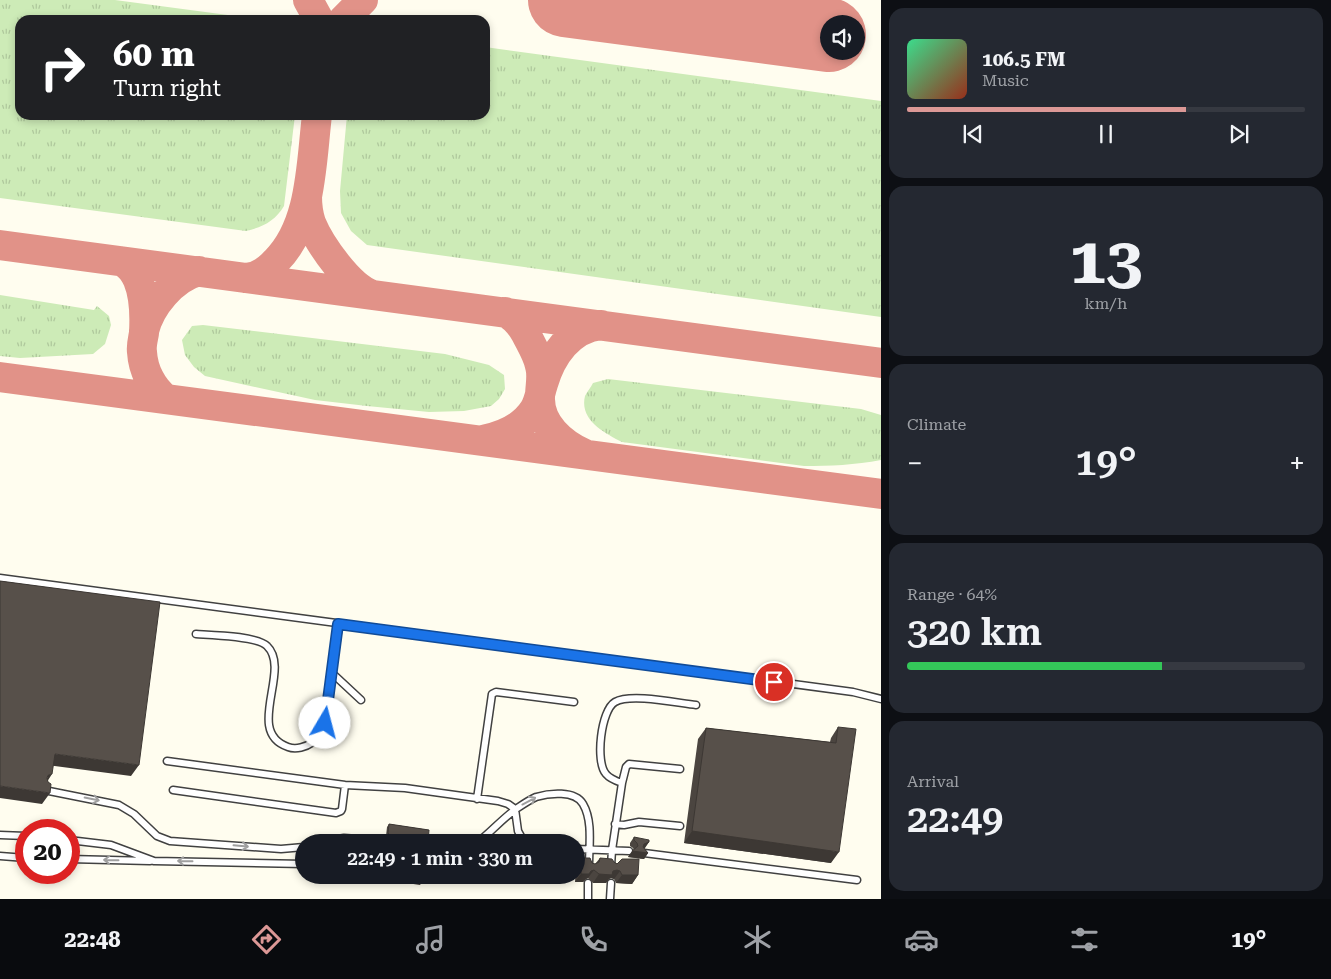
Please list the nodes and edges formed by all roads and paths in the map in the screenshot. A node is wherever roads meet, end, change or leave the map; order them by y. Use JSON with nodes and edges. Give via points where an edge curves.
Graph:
{"nodes":[{"id":1,"x":0,"y":578,"type":"edge"},
{"id":2,"x":338,"y":624,"type":"junction"},
{"id":3,"x":196,"y":634,"type":"dead end"},
{"id":4,"x":332,"y":673,"type":"junction"},
{"id":5,"x":881,"y":699,"type":"edge"},
{"id":6,"x":361,"y":700,"type":"dead end"},
{"id":7,"x":574,"y":702,"type":"dead end"},
{"id":8,"x":696,"y":705,"type":"dead end"},
{"id":9,"x":167,"y":761,"type":"dead end"},
{"id":10,"x":680,"y":769,"type":"dead end"},
{"id":11,"x":622,"y":783,"type":"junction"},
{"id":12,"x":345,"y":785,"type":"junction"},
{"id":13,"x":44,"y":790,"type":"edge"},
{"id":14,"x":173,"y":790,"type":"dead end"},
{"id":15,"x":477,"y":799,"type":"junction"},
{"id":16,"x":515,"y":809,"type":"junction"},
{"id":17,"x":615,"y":824,"type":"junction"},
{"id":18,"x":680,"y":826,"type":"dead end"},
{"id":19,"x":487,"y":834,"type":"edge"},
{"id":20,"x":520,"y":834,"type":"edge"},
{"id":21,"x":0,"y":835,"type":"edge"},
{"id":22,"x":15,"y":836,"type":"edge"},
{"id":23,"x":80,"y":841,"type":"edge"},
{"id":24,"x":295,"y":848,"type":"edge"},
{"id":25,"x":585,"y":849,"type":"edge"},
{"id":26,"x":589,"y":849,"type":"junction"},
{"id":27,"x":612,"y":850,"type":"junction"},
{"id":28,"x":629,"y":851,"type":"dead end"},
{"id":29,"x":644,"y":853,"type":"edge"},
{"id":30,"x":0,"y":856,"type":"edge"},
{"id":31,"x":15,"y":857,"type":"edge"},
{"id":32,"x":80,"y":859,"type":"edge"},
{"id":33,"x":154,"y":861,"type":"junction"},
{"id":34,"x":295,"y":864,"type":"edge"},
{"id":35,"x":589,"y":866,"type":"edge"},
{"id":36,"x":611,"y":867,"type":"edge"},
{"id":37,"x":857,"y":880,"type":"dead end"},
{"id":38,"x":588,"y":883,"type":"edge"},
{"id":39,"x":611,"y":883,"type":"edge"},
{"id":40,"x":588,"y":899,"type":"edge"},
{"id":41,"x":610,"y":899,"type":"edge"}],
"edges":[{"from":1,"to":2,"type":"lane"},
{"from":2,"to":4,"type":"lane"},
{"from":2,"to":5,"type":"lane","via":[[853,692]]},
{"from":3,"to":4,"type":"lane","via":[[251,639],[268,646],[275,659],[269,726],[272,735],[287,747],[305,747],[321,733]]},
{"from":4,"to":6,"type":"lane"},
{"from":7,"to":15,"type":"lane","via":[[492,694]]},
{"from":8,"to":11,"type":"lane","via":[[636,698],[615,702],[608,708],[600,761],[610,778]]},
{"from":9,"to":12,"type":"lane"},
{"from":10,"to":11,"type":"lane","via":[[629,764]]},
{"from":11,"to":17,"type":"lane"},
{"from":12,"to":14,"type":"lane","via":[[342,809],[336,813]]},
{"from":12,"to":15,"type":"lane","via":[[404,788]]},
{"from":13,"to":24,"type":"lane","one_way":true,"via":[[118,805],[134,814],[157,836],[170,841]]},
{"from":15,"to":16,"type":"lane","via":[[508,804]]},
{"from":16,"to":19,"type":"lane"},
{"from":16,"to":20,"type":"lane"},
{"from":16,"to":26,"type":"lane","one_way":true,"via":[[535,797],[549,794],[576,798],[583,803],[589,822]]},
{"from":17,"to":18,"type":"lane","via":[[640,822]]},
{"from":17,"to":27,"type":"lane"},
{"from":21,"to":22,"type":"lane"},
{"from":23,"to":33,"type":"lane","via":[[111,845]]},
{"from":25,"to":26,"type":"lane"},
{"from":26,"to":27,"type":"lane"},
{"from":26,"to":35,"type":"lane"},
{"from":27,"to":28,"type":"lane"},
{"from":27,"to":36,"type":"lane"},
{"from":29,"to":37,"type":"lane"},
{"from":30,"to":31,"type":"lane"},
{"from":33,"to":32,"type":"lane","one_way":true},
{"from":34,"to":33,"type":"lane","one_way":true},
{"from":38,"to":40,"type":"lane"},
{"from":39,"to":41,"type":"lane"}]}
